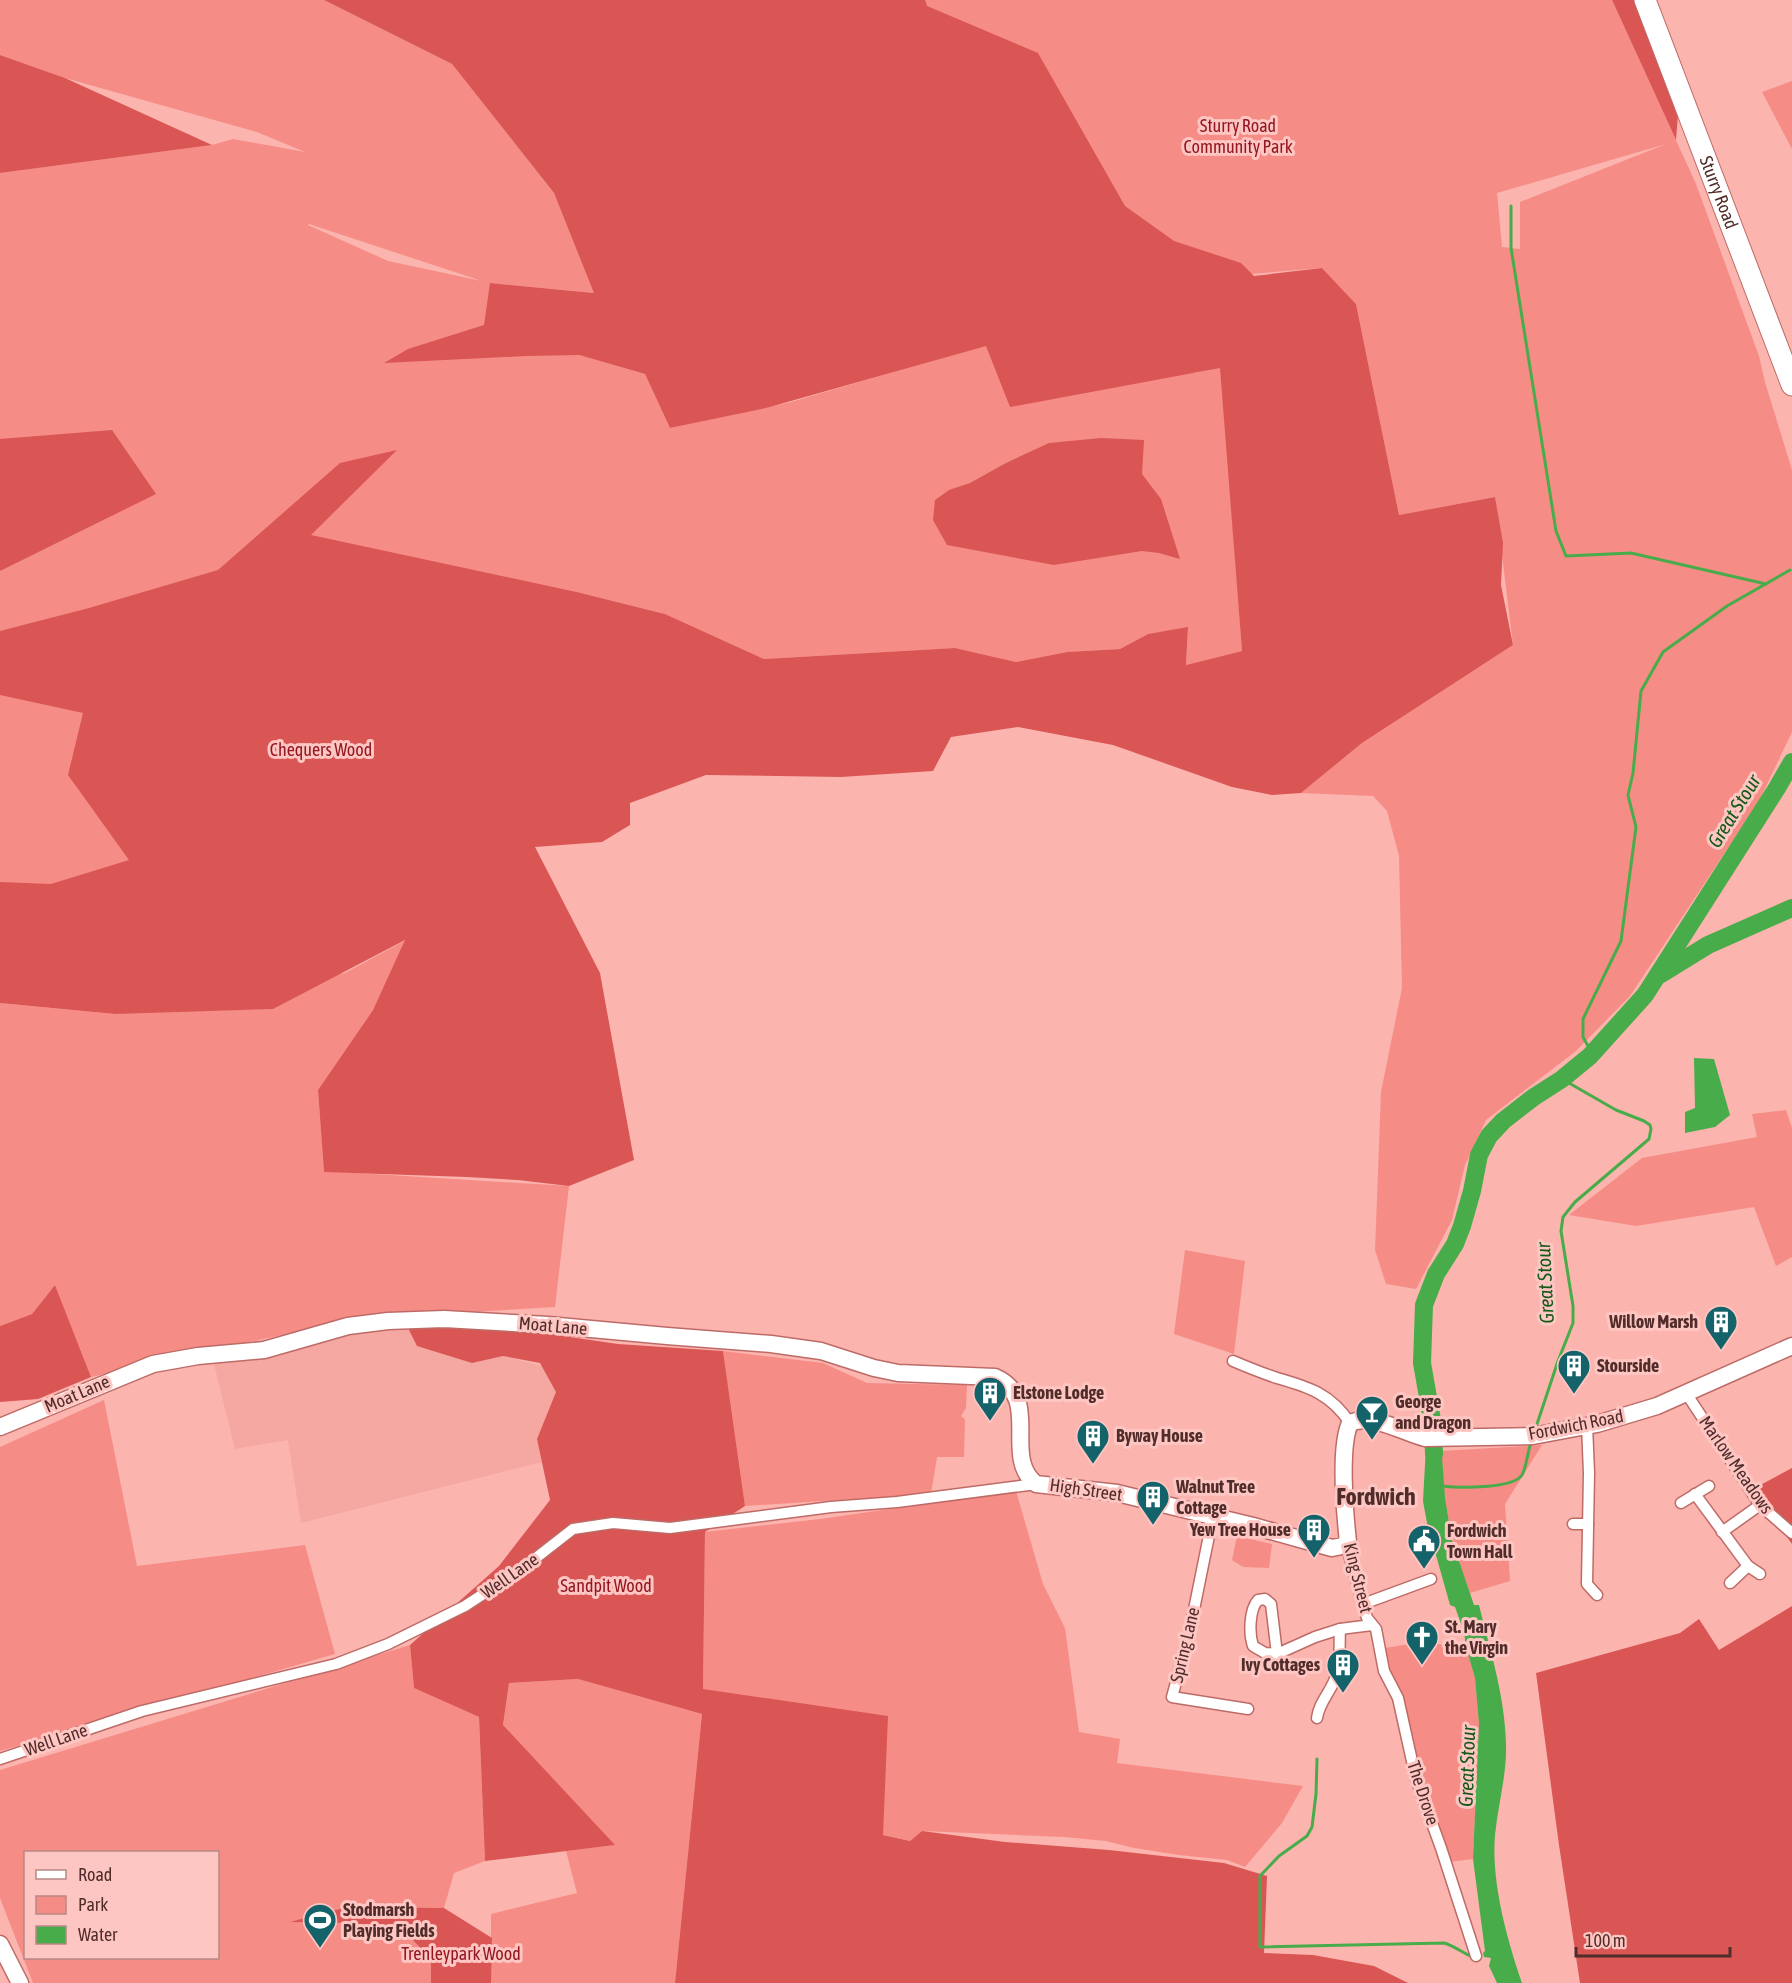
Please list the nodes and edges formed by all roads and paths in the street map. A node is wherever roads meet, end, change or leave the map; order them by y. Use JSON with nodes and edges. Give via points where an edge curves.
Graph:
{"nodes":[{"id":1,"x":1645,"y":0,"type":"edge"},
{"id":2,"x":1792,"y":385,"type":"edge"},
{"id":3,"x":1792,"y":1346,"type":"edge"},
{"id":4,"x":1233,"y":1361,"type":"dead end"},
{"id":5,"x":1686,"y":1393,"type":"junction"},
{"id":6,"x":1350,"y":1423,"type":"junction"},
{"id":7,"x":1587,"y":1425,"type":"junction"},
{"id":8,"x":0,"y":1427,"type":"edge"},
{"id":9,"x":1036,"y":1484,"type":"junction"},
{"id":10,"x":1709,"y":1486,"type":"dead end"},
{"id":11,"x":1695,"y":1494,"type":"junction"},
{"id":12,"x":1681,"y":1503,"type":"dead end"},
{"id":13,"x":1760,"y":1505,"type":"junction"},
{"id":14,"x":1213,"y":1516,"type":"junction"},
{"id":15,"x":1573,"y":1524,"type":"dead end"},
{"id":16,"x":1588,"y":1524,"type":"junction"},
{"id":17,"x":1722,"y":1532,"type":"junction"},
{"id":18,"x":1792,"y":1533,"type":"edge"},
{"id":19,"x":1346,"y":1544,"type":"junction"},
{"id":20,"x":1748,"y":1566,"type":"junction"},
{"id":21,"x":1760,"y":1574,"type":"dead end"},
{"id":22,"x":1431,"y":1579,"type":"dead end"},
{"id":23,"x":1730,"y":1583,"type":"dead end"},
{"id":24,"x":1598,"y":1595,"type":"dead end"},
{"id":25,"x":1363,"y":1604,"type":"junction"},
{"id":26,"x":1374,"y":1627,"type":"junction"},
{"id":27,"x":1340,"y":1629,"type":"junction"},
{"id":28,"x":1277,"y":1654,"type":"junction"},
{"id":29,"x":1248,"y":1709,"type":"dead end"},
{"id":30,"x":1317,"y":1718,"type":"dead end"},
{"id":31,"x":0,"y":1759,"type":"edge"},
{"id":32,"x":0,"y":1944,"type":"edge"},
{"id":33,"x":1476,"y":1956,"type":"dead end"},
{"id":34,"x":20,"y":1983,"type":"edge"}],
"edges":[{"from":1,"to":2,"type":"highway","name":"Sturry Road"},
{"from":3,"to":5,"type":"street","name":"Fordwich Road"},
{"from":4,"to":6,"type":"street","via":[[1326,1396]]},
{"from":5,"to":7,"type":"street","name":"Fordwich Road","via":[[1657,1406]]},
{"from":5,"to":13,"type":"street","name":"Marlow Meadows"},
{"from":6,"to":7,"type":"street","name":"Fordwich Road","via":[[1356,1420],[1391,1424],[1425,1438],[1533,1436]]},
{"from":6,"to":19,"type":"street","name":"King Street","via":[[1345,1457]]},
{"from":7,"to":16,"type":"street"},
{"from":8,"to":9,"type":"street","name":"Moat Lane","via":[[153,1364],[264,1350],[348,1326],[456,1319],[771,1344],[821,1351],[898,1373],[995,1377],[1017,1394],[1023,1465],[1027,1477]]},
{"from":9,"to":14,"type":"street","name":"High Street","via":[[1117,1493]]},
{"from":9,"to":31,"type":"street","name":"Well Lane","via":[[670,1528],[613,1523],[573,1529],[465,1606],[388,1644],[336,1664],[142,1711]]},
{"from":10,"to":11,"type":"street"},
{"from":11,"to":12,"type":"street"},
{"from":11,"to":17,"type":"street"},
{"from":13,"to":17,"type":"street"},
{"from":13,"to":18,"type":"street","name":"Marlow Meadows"},
{"from":14,"to":19,"type":"street","name":"High Street","via":[[1332,1548]]},
{"from":14,"to":29,"type":"street","name":"Spring Lane","via":[[1172,1697]]},
{"from":15,"to":16,"type":"street"},
{"from":16,"to":24,"type":"street","via":[[1587,1584]]},
{"from":17,"to":20,"type":"street"},
{"from":19,"to":25,"type":"street","name":"King Street"},
{"from":20,"to":21,"type":"street"},
{"from":20,"to":23,"type":"street"},
{"from":22,"to":25,"type":"street"},
{"from":25,"to":26,"type":"street","name":"King Street"},
{"from":26,"to":27,"type":"street","name":"King Street"},
{"from":26,"to":33,"type":"street","name":"The Drove","via":[[1384,1671],[1398,1698],[1416,1779]]},
{"from":27,"to":28,"type":"street","name":"King Street"},
{"from":27,"to":30,"type":"street","via":[[1338,1672],[1319,1706]]},
{"from":28,"to":28,"type":"street","via":[[1253,1646],[1250,1638],[1252,1606],[1258,1600],[1266,1599],[1271,1604]]},
{"from":32,"to":34,"type":"street"}]}
